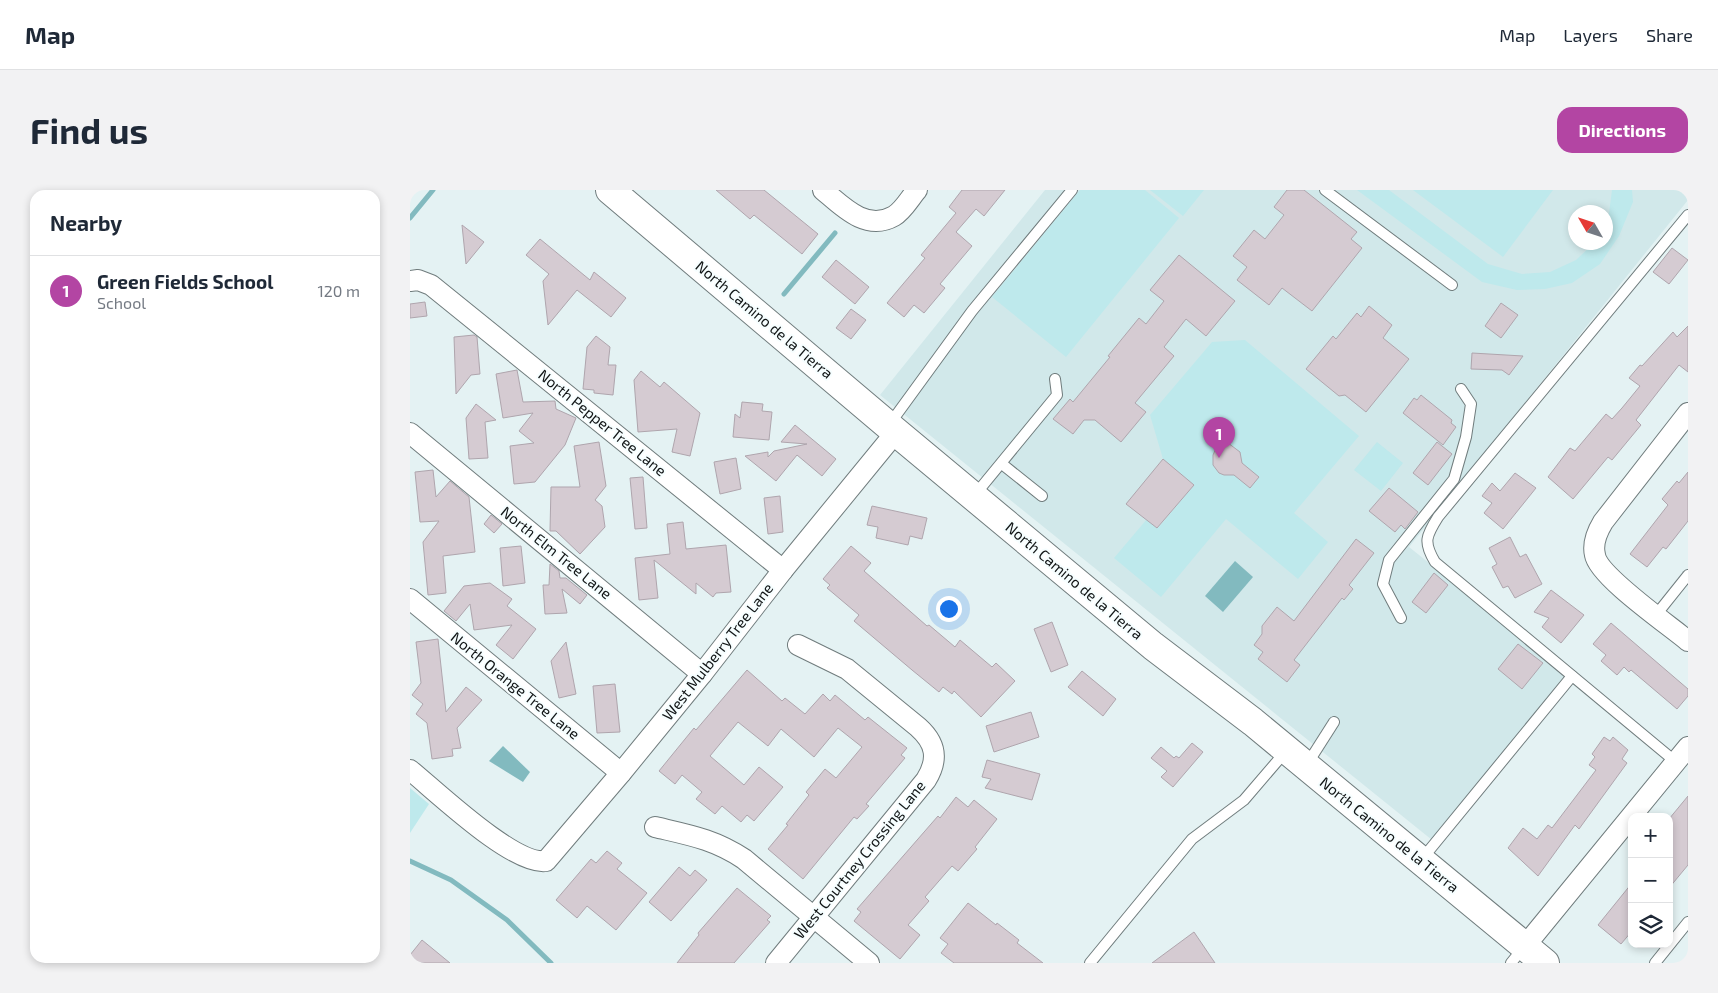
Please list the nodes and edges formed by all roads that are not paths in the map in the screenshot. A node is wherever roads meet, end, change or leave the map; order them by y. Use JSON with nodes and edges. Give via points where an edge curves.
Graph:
{"nodes":[{"id":1,"x":610,"y":190,"type":"edge"},
{"id":2,"x":823,"y":190,"type":"edge"},
{"id":3,"x":917,"y":190,"type":"edge"},
{"id":4,"x":1072,"y":190,"type":"edge"},
{"id":5,"x":1325,"y":190,"type":"edge"},
{"id":6,"x":1688,"y":215,"type":"edge"},
{"id":7,"x":414,"y":281,"type":"edge"},
{"id":8,"x":1452,"y":285,"type":"dead end"},
{"id":9,"x":1055,"y":379,"type":"dead end"},
{"id":10,"x":1461,"y":388,"type":"dead end"},
{"id":11,"x":1688,"y":413,"type":"edge"},
{"id":12,"x":892,"y":429,"type":"junction"},
{"id":13,"x":410,"y":433,"type":"edge"},
{"id":14,"x":1002,"y":464,"type":"junction"},
{"id":15,"x":1042,"y":496,"type":"dead end"},
{"id":16,"x":974,"y":497,"type":"junction"},
{"id":17,"x":783,"y":570,"type":"junction"},
{"id":18,"x":1688,"y":575,"type":"edge"},
{"id":19,"x":410,"y":600,"type":"edge"},
{"id":20,"x":1656,"y":615,"type":"junction"},
{"id":21,"x":1401,"y":618,"type":"dead end"},
{"id":22,"x":1688,"y":641,"type":"edge"},
{"id":23,"x":798,"y":645,"type":"dead end"},
{"id":24,"x":702,"y":674,"type":"junction"},
{"id":25,"x":1572,"y":676,"type":"junction"},
{"id":26,"x":1334,"y":722,"type":"dead end"},
{"id":27,"x":1682,"y":754,"type":"edge"},
{"id":28,"x":1295,"y":759,"type":"junction"},
{"id":29,"x":410,"y":770,"type":"edge"},
{"id":30,"x":621,"y":773,"type":"junction"},
{"id":31,"x":656,"y":827,"type":"dead end"},
{"id":32,"x":1420,"y":861,"type":"junction"},
{"id":33,"x":813,"y":917,"type":"junction"},
{"id":34,"x":1688,"y":922,"type":"edge"},
{"id":35,"x":1518,"y":955,"type":"edge"},
{"id":36,"x":776,"y":963,"type":"edge"},
{"id":37,"x":870,"y":963,"type":"edge"},
{"id":38,"x":1090,"y":963,"type":"edge"},
{"id":39,"x":1546,"y":963,"type":"edge"},
{"id":40,"x":1655,"y":963,"type":"edge"}],
"edges":[{"from":1,"to":12,"type":"street","name":"North Camino de la Tierra"},
{"from":2,"to":3,"type":"street","via":[[848,211],[874,225],[894,216]]},
{"from":4,"to":12,"type":"lane","via":[[972,311]]},
{"from":5,"to":8,"type":"lane"},
{"from":6,"to":25,"type":"lane","via":[[1428,533],[1427,549],[1435,562]]},
{"from":7,"to":17,"type":"street","name":"North Pepper Tree Lane","via":[[431,285]]},
{"from":9,"to":14,"type":"lane","via":[[1057,395]]},
{"from":10,"to":21,"type":"lane","via":[[1471,404],[1454,479],[1389,560],[1383,584]]},
{"from":11,"to":20,"type":"street","via":[[1603,522],[1586,552],[1611,579]]},
{"from":12,"to":16,"type":"street","name":"North Camino de la Tierra"},
{"from":12,"to":17,"type":"street","name":"West Mulberry Tree Lane"},
{"from":13,"to":24,"type":"street","name":"North Elm Tree Lane"},
{"from":14,"to":15,"type":"lane"},
{"from":14,"to":16,"type":"lane"},
{"from":16,"to":28,"type":"street","name":"North Camino de la Tierra"},
{"from":17,"to":24,"type":"street","name":"West Mulberry Tree Lane"},
{"from":18,"to":20,"type":"lane"},
{"from":19,"to":30,"type":"street","name":"North Orange Tree Lane"},
{"from":20,"to":22,"type":"street"},
{"from":23,"to":33,"type":"street","name":"West Courtney Crossing Lane","via":[[847,669],[923,732],[942,752],[926,780]]},
{"from":24,"to":30,"type":"street","name":"West Mulberry Tree Lane"},
{"from":25,"to":27,"type":"lane"},
{"from":25,"to":32,"type":"lane"},
{"from":26,"to":28,"type":"lane"},
{"from":27,"to":35,"type":"street"},
{"from":28,"to":32,"type":"street","name":"North Camino de la Tierra"},
{"from":28,"to":38,"type":"lane","via":[[1192,839]]},
{"from":29,"to":30,"type":"street","name":"West Mulberry Tree Lane","via":[[496,841],[540,862],[546,861]]},
{"from":31,"to":33,"type":"street","via":[[727,848]]},
{"from":32,"to":35,"type":"street","name":"North Camino de la Tierra"},
{"from":33,"to":36,"type":"street","name":"West Courtney Crossing Lane"},
{"from":33,"to":37,"type":"street"},
{"from":34,"to":40,"type":"lane"},
{"from":35,"to":39,"type":"street","name":"North Camino de la Tierra"}]}
